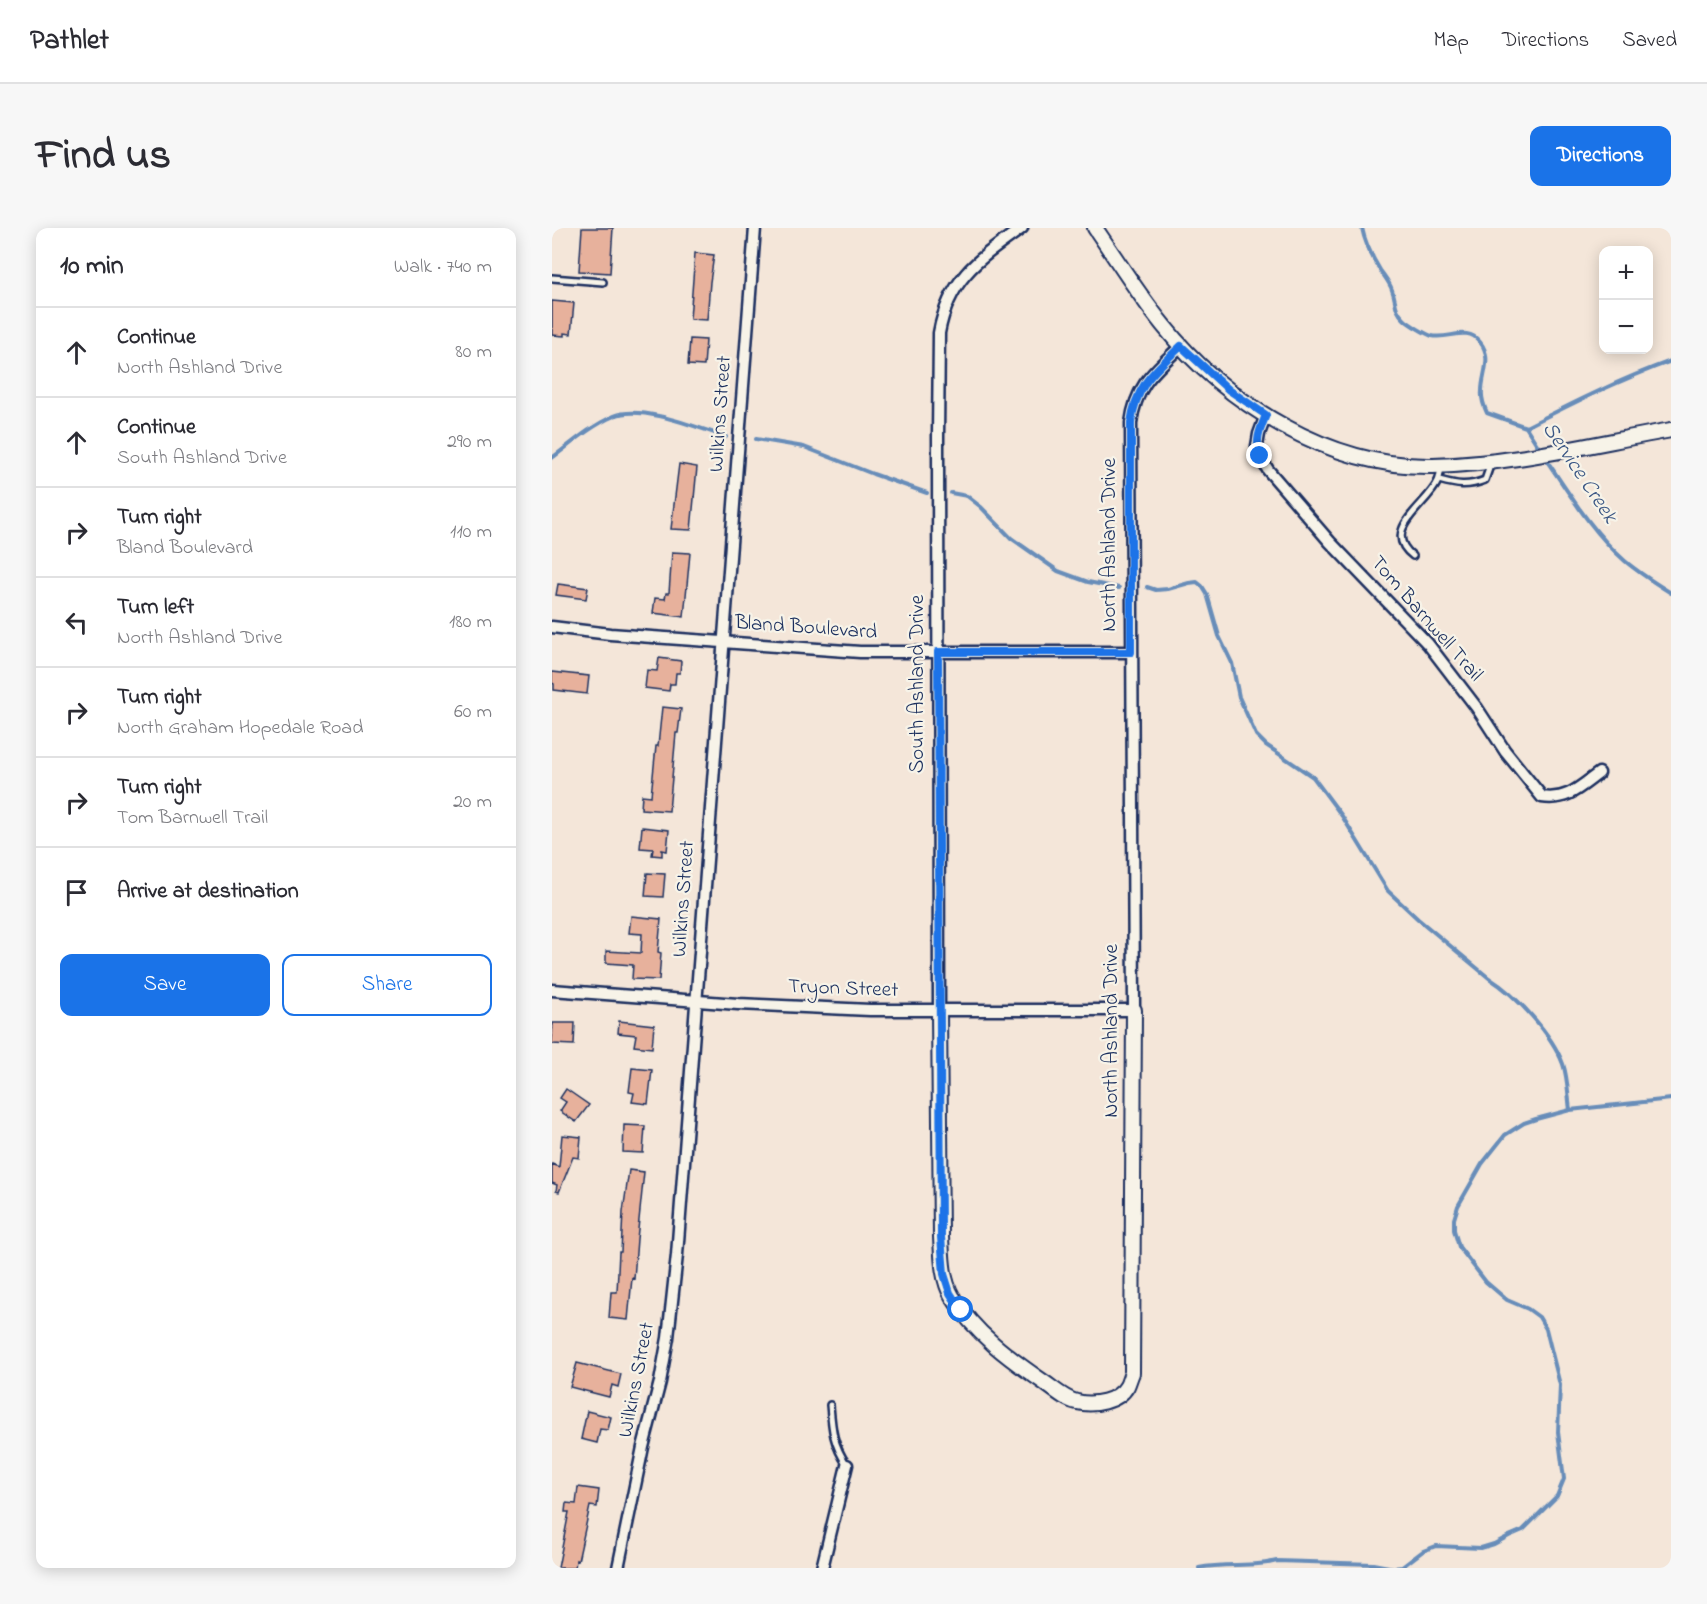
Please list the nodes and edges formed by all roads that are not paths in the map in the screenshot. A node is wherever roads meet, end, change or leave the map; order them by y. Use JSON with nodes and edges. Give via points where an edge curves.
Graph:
{"nodes":[{"id":1,"x":755,"y":228,"type":"edge"},
{"id":2,"x":1022,"y":228,"type":"edge"},
{"id":3,"x":1095,"y":228,"type":"edge"},
{"id":4,"x":552,"y":278,"type":"edge"},
{"id":5,"x":603,"y":282,"type":"dead end"},
{"id":6,"x":1181,"y":346,"type":"junction"},
{"id":7,"x":1266,"y":415,"type":"junction"},
{"id":8,"x":1671,"y":430,"type":"edge"},
{"id":9,"x":1491,"y":462,"type":"junction"},
{"id":10,"x":1441,"y":465,"type":"junction"},
{"id":11,"x":1439,"y":480,"type":"junction"},
{"id":12,"x":1413,"y":556,"type":"dead end"},
{"id":13,"x":552,"y":627,"type":"edge"},
{"id":14,"x":723,"y":642,"type":"junction"},
{"id":15,"x":938,"y":652,"type":"junction"},
{"id":16,"x":1131,"y":652,"type":"junction"},
{"id":17,"x":1599,"y":772,"type":"dead end"},
{"id":18,"x":552,"y":990,"type":"edge"},
{"id":19,"x":697,"y":1001,"type":"junction"},
{"id":20,"x":1134,"y":1010,"type":"junction"},
{"id":21,"x":939,"y":1011,"type":"junction"},
{"id":22,"x":940,"y":1173,"type":"joint"},
{"id":23,"x":830,"y":1405,"type":"dead end"},
{"id":24,"x":847,"y":1465,"type":"joint"},
{"id":25,"x":618,"y":1568,"type":"edge"},
{"id":26,"x":822,"y":1568,"type":"edge"}],
"edges":[{"from":1,"to":14,"type":"street","name":"Wilkins Street"},
{"from":2,"to":15,"type":"street","name":"South Ashland Drive","via":[[967,272],[942,316]]},
{"from":3,"to":6,"type":"street"},
{"from":4,"to":5,"type":"lane"},
{"from":6,"to":7,"type":"street","via":[[1229,390]]},
{"from":6,"to":16,"type":"street","name":"North Ashland Drive","via":[[1145,382],[1133,409]]},
{"from":7,"to":10,"type":"street","via":[[1338,450],[1399,463]]},
{"from":7,"to":17,"type":"street","name":"Tom Barnwell Trail","via":[[1257,446],[1268,470],[1330,542],[1428,644],[1542,797],[1562,797]]},
{"from":8,"to":9,"type":"street"},
{"from":9,"to":10,"type":"street"},
{"from":9,"to":11,"type":"lane","via":[[1485,480],[1472,485]]},
{"from":10,"to":11,"type":"lane"},
{"from":11,"to":12,"type":"lane","via":[[1402,529],[1404,549]]},
{"from":13,"to":14,"type":"street","name":"Bland Boulevard"},
{"from":14,"to":15,"type":"street","name":"Bland Boulevard","via":[[860,652]]},
{"from":14,"to":19,"type":"street","name":"Wilkins Street"},
{"from":15,"to":16,"type":"street","name":"Bland Boulevard"},
{"from":15,"to":21,"type":"street","name":"South Ashland Drive"},
{"from":16,"to":20,"type":"street","name":"North Ashland Drive"},
{"from":18,"to":19,"type":"street","name":"Tryon Street"},
{"from":19,"to":21,"type":"street","name":"Tryon Street"},
{"from":19,"to":25,"type":"street","name":"Wilkins Street","via":[[668,1338]]},
{"from":20,"to":21,"type":"street","name":"Tryon Street"},
{"from":20,"to":22,"type":"street","name":"North Ashland Drive","via":[[1132,1373],[1126,1388],[1117,1396],[1092,1404],[1075,1402],[1016,1363],[979,1332],[961,1310],[944,1274]]},
{"from":21,"to":22,"type":"street","name":"South Ashland Drive"},
{"from":23,"to":24,"type":"lane","via":[[832,1433]]},
{"from":24,"to":26,"type":"street"}]}
